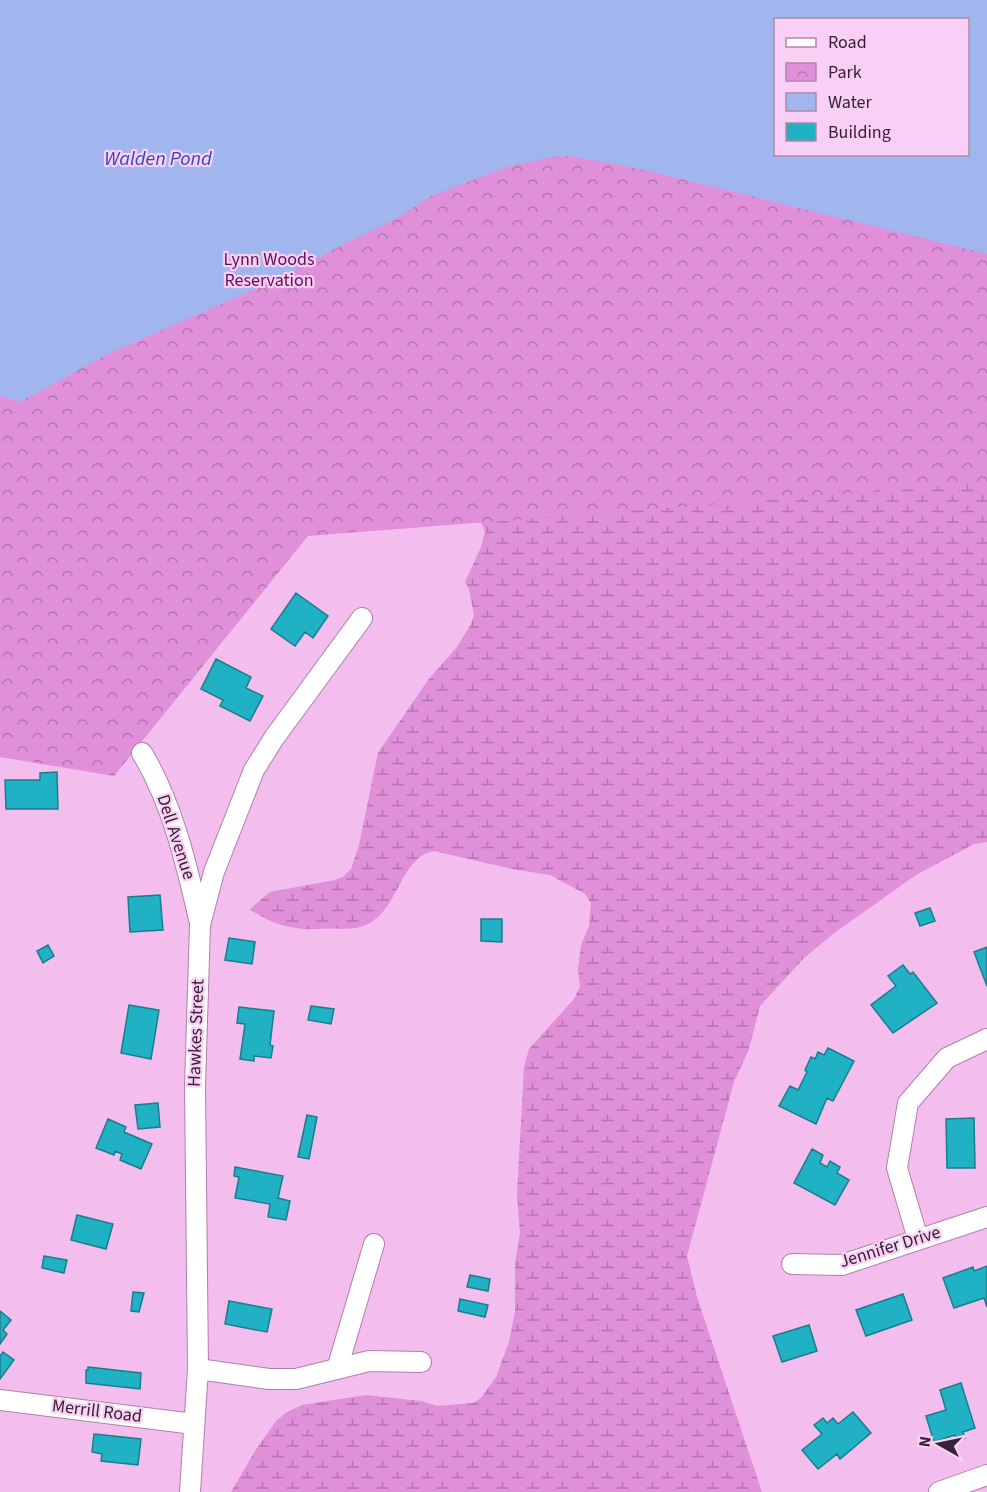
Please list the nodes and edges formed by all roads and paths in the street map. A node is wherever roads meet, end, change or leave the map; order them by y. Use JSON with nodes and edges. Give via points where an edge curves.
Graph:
{"nodes":[{"id":1,"x":362,"y":618,"type":"dead end"},
{"id":2,"x":142,"y":753,"type":"dead end"},
{"id":3,"x":200,"y":925,"type":"junction"},
{"id":4,"x":987,"y":1039,"type":"edge"},
{"id":5,"x":987,"y":1217,"type":"edge"},
{"id":6,"x":918,"y":1239,"type":"junction"},
{"id":7,"x":374,"y":1244,"type":"dead end"},
{"id":8,"x":792,"y":1264,"type":"dead end"},
{"id":9,"x":421,"y":1362,"type":"dead end"},
{"id":10,"x":337,"y":1368,"type":"junction"},
{"id":11,"x":198,"y":1369,"type":"junction"},
{"id":12,"x":0,"y":1400,"type":"edge"},
{"id":13,"x":194,"y":1424,"type":"junction"},
{"id":14,"x":987,"y":1475,"type":"edge"},
{"id":15,"x":190,"y":1492,"type":"edge"},
{"id":16,"x":939,"y":1492,"type":"edge"}],
"edges":[{"from":1,"to":3,"type":"street","name":"Hawkes Street","via":[[254,770],[214,872]]},
{"from":2,"to":3,"type":"street","name":"Dell Avenue","via":[[162,791]]},
{"from":3,"to":11,"type":"street","name":"Hawkes Street","via":[[195,1086]]},
{"from":4,"to":6,"type":"street","via":[[947,1058],[908,1102],[897,1168]]},
{"from":5,"to":6,"type":"street","name":"Jennifer Drive"},
{"from":6,"to":8,"type":"street","name":"Jennifer Drive","via":[[842,1265]]},
{"from":7,"to":10,"type":"street"},
{"from":9,"to":10,"type":"street","via":[[369,1361]]},
{"from":10,"to":11,"type":"street","via":[[296,1379]]},
{"from":11,"to":13,"type":"street","name":"Hawkes Street"},
{"from":12,"to":13,"type":"street","name":"Merrill Road"},
{"from":13,"to":15,"type":"street","name":"Hawkes Street"},
{"from":14,"to":16,"type":"street"}]}
